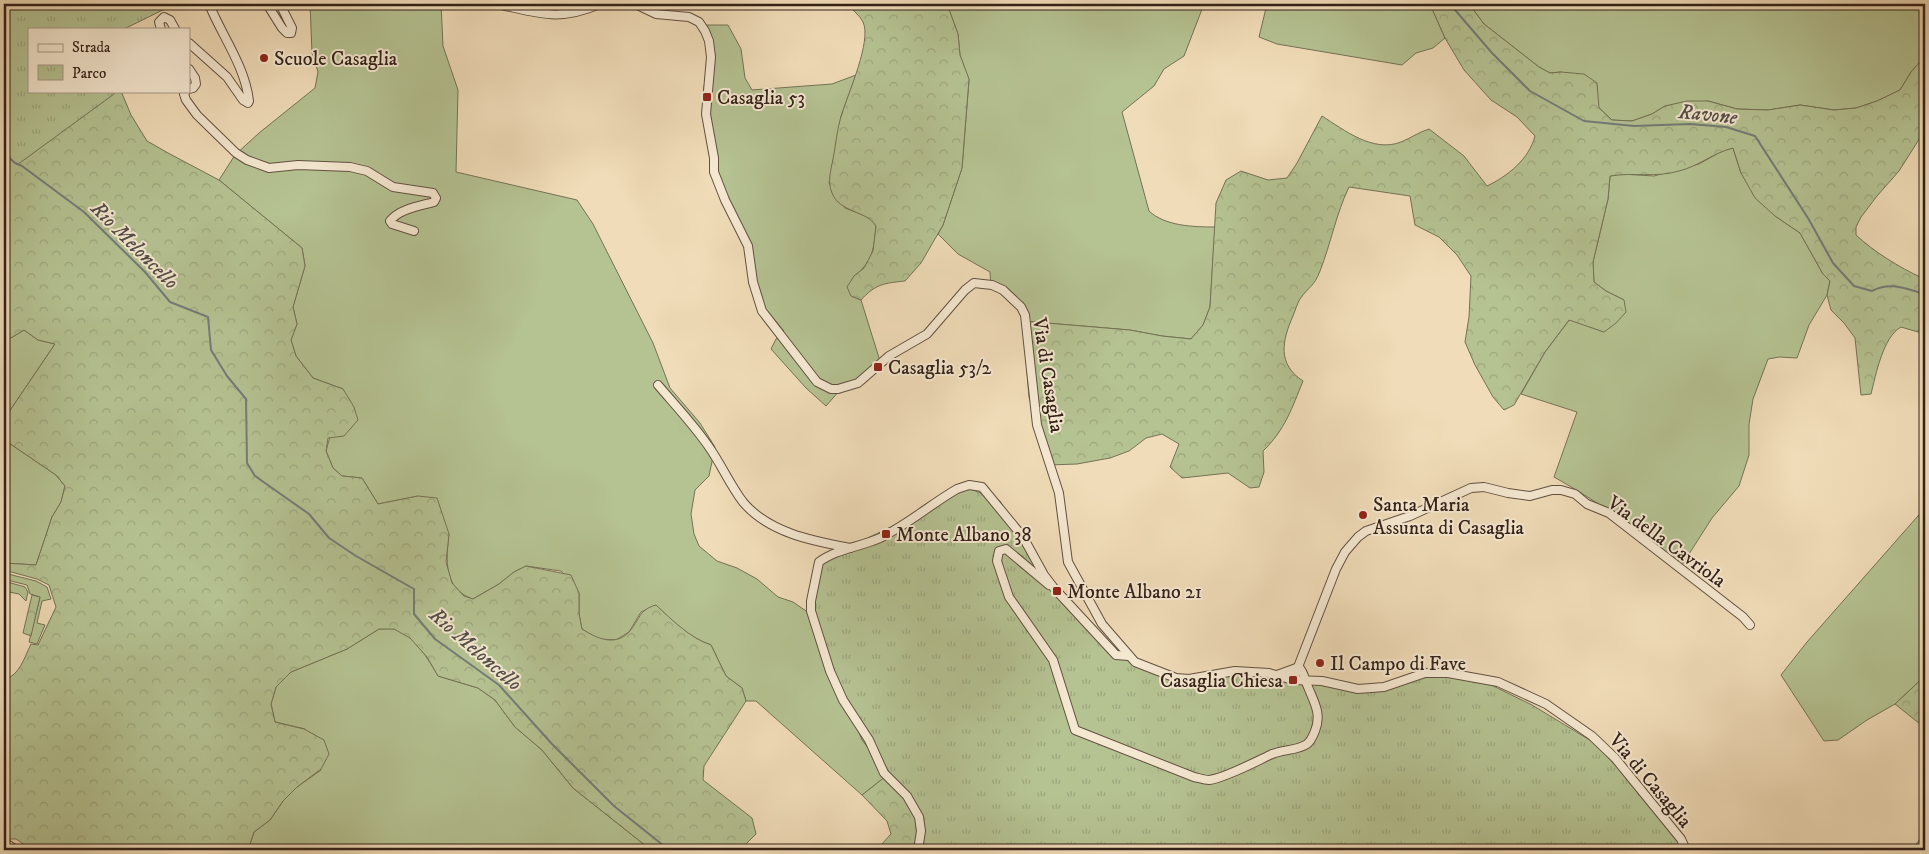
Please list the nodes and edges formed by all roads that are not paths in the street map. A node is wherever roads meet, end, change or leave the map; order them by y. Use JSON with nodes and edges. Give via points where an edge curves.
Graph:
{"nodes":[{"id":1,"x":209,"y":4,"type":"edge"},
{"id":2,"x":267,"y":4,"type":"edge"},
{"id":3,"x":280,"y":4,"type":"edge"},
{"id":4,"x":496,"y":4,"type":"edge"},
{"id":5,"x":600,"y":4,"type":"edge"},
{"id":6,"x":635,"y":4,"type":"edge"},
{"id":7,"x":161,"y":28,"type":"edge"},
{"id":8,"x":174,"y":28,"type":"edge"},
{"id":9,"x":190,"y":44,"type":"edge"},
{"id":10,"x":190,"y":70,"type":"edge"},
{"id":11,"x":190,"y":89,"type":"edge"},
{"id":12,"x":186,"y":92,"type":"edge"},
{"id":13,"x":414,"y":232,"type":"dead end"},
{"id":14,"x":658,"y":384,"type":"dead end"},
{"id":15,"x":852,"y":548,"type":"junction"},
{"id":16,"x":1054,"y":588,"type":"junction"},
{"id":17,"x":1750,"y":625,"type":"dead end"},
{"id":18,"x":1129,"y":656,"type":"junction"},
{"id":19,"x":1298,"y":667,"type":"junction"},
{"id":20,"x":1277,"y":675,"type":"junction"},
{"id":21,"x":1293,"y":680,"type":"junction"},
{"id":22,"x":1305,"y":680,"type":"junction"},
{"id":23,"x":4,"y":842,"type":"edge"},
{"id":24,"x":16,"y":850,"type":"edge"},
{"id":25,"x":918,"y":850,"type":"edge"},
{"id":26,"x":1686,"y":850,"type":"edge"}],
"edges":[{"from":1,"to":9,"type":"street","via":[[235,57],[248,103],[227,77]]},
{"from":2,"to":3,"type":"street","via":[[282,28],[291,33],[292,28]]},
{"from":4,"to":5,"type":"street","via":[[553,16]]},
{"from":6,"to":18,"type":"street","name":"Via di Casaglia","via":[[656,14],[689,17],[699,22],[709,41],[711,58],[706,114],[714,172],[748,246],[753,282],[762,311],[818,382],[838,389],[858,383],[889,356],[927,334],[974,283],[1003,290],[1021,307],[1027,329],[1037,426],[1059,493],[1068,562],[1102,624]]},
{"from":7,"to":8,"type":"street","via":[[159,22],[164,17]]},
{"from":10,"to":11,"type":"street","via":[[196,84]]},
{"from":12,"to":13,"type":"street","via":[[186,100],[197,115],[247,160],[269,168],[298,165],[357,168],[380,177],[393,187],[433,193],[434,202],[410,209],[390,221]]},
{"from":14,"to":15,"type":"street","via":[[709,446],[744,502],[760,518],[780,530]]},
{"from":15,"to":16,"type":"street","via":[[882,537],[969,484],[982,487],[1023,537]]},
{"from":15,"to":25,"type":"street","via":[[828,555],[819,562],[810,601],[812,611],[842,700],[869,740],[884,773],[907,796],[919,817]]},
{"from":16,"to":18,"type":"street","via":[[1116,655]]},
{"from":16,"to":22,"type":"street","via":[[1006,549],[999,551],[997,561],[1009,597],[1053,660],[1076,730],[1194,777],[1210,780],[1278,751],[1308,743],[1319,716]]},
{"from":17,"to":19,"type":"street","name":"Via della Cavriola","via":[[1609,513],[1587,504],[1575,494],[1552,490],[1530,496],[1484,487],[1470,488],[1358,537],[1344,552],[1336,569]]},
{"from":18,"to":20,"type":"street","name":"Via di Casaglia","via":[[1135,662],[1176,678],[1189,679],[1235,671]]},
{"from":19,"to":20,"type":"street"},
{"from":19,"to":21,"type":"street","name":"Via della Cavriola"},
{"from":19,"to":22,"type":"street","via":[[1305,674]]},
{"from":20,"to":21,"type":"street","name":"Via di Casaglia"},
{"from":21,"to":22,"type":"street","name":"Via di Casaglia"},
{"from":22,"to":26,"type":"street","name":"Via di Casaglia","via":[[1358,690],[1384,687],[1425,673],[1448,673],[1498,682],[1546,704],[1592,736],[1615,758],[1681,839]]},
{"from":23,"to":24,"type":"street"}]}
